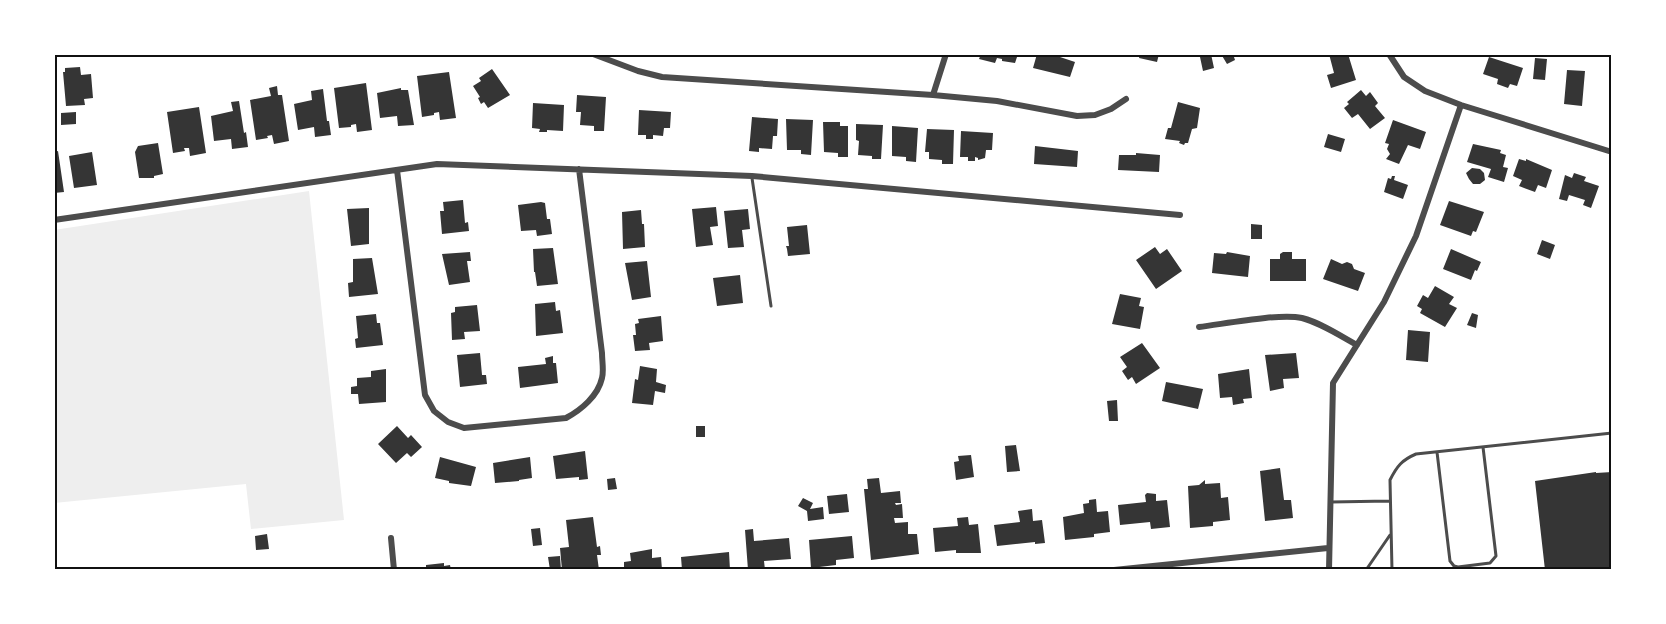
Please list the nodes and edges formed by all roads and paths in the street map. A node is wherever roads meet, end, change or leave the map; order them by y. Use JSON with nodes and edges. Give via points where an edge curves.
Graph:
{"nodes":[{"id":1,"x":593,"y":54,"type":"edge"},
{"id":2,"x":946,"y":54,"type":"edge"},
{"id":3,"x":1389,"y":54,"type":"edge"},
{"id":4,"x":933,"y":95,"type":"junction"},
{"id":5,"x":1126,"y":99,"type":"dead end"},
{"id":6,"x":1461,"y":105,"type":"junction"},
{"id":7,"x":1612,"y":152,"type":"edge"},
{"id":8,"x":579,"y":169,"type":"junction"},
{"id":9,"x":397,"y":170,"type":"junction"},
{"id":10,"x":752,"y":176,"type":"junction"},
{"id":11,"x":1180,"y":215,"type":"dead end"},
{"id":12,"x":54,"y":220,"type":"edge"},
{"id":13,"x":771,"y":306,"type":"dead end"},
{"id":14,"x":1199,"y":327,"type":"dead end"},
{"id":15,"x":1357,"y":345,"type":"junction"},
{"id":16,"x":1612,"y":433,"type":"edge"},
{"id":17,"x":1483,"y":447,"type":"junction"},
{"id":18,"x":1437,"y":452,"type":"junction"},
{"id":19,"x":1389,"y":501,"type":"junction"},
{"id":20,"x":1329,"y":502,"type":"junction"},
{"id":21,"x":1391,"y":534,"type":"junction"},
{"id":22,"x":391,"y":538,"type":"dead end"},
{"id":23,"x":1328,"y":548,"type":"junction"},
{"id":24,"x":394,"y":570,"type":"edge"},
{"id":25,"x":1114,"y":570,"type":"edge"},
{"id":26,"x":1329,"y":570,"type":"edge"},
{"id":27,"x":1366,"y":570,"type":"edge"},
{"id":28,"x":1392,"y":570,"type":"edge"}],
"edges":[{"from":1,"to":4,"type":"street","via":[[662,77]]},
{"from":2,"to":4,"type":"street"},
{"from":3,"to":6,"type":"street","via":[[1404,77],[1425,91]]},
{"from":4,"to":5,"type":"street","via":[[998,101],[1077,116],[1095,115]]},
{"from":6,"to":7,"type":"street"},
{"from":6,"to":15,"type":"street","via":[[1416,236],[1384,302]]},
{"from":8,"to":9,"type":"street","via":[[437,164]]},
{"from":8,"to":9,"type":"street","via":[[602,379],[591,398],[566,418],[464,428],[434,411],[425,395]]},
{"from":8,"to":10,"type":"street"},
{"from":9,"to":12,"type":"street"},
{"from":10,"to":11,"type":"street"},
{"from":10,"to":13,"type":"lane"},
{"from":14,"to":15,"type":"street","via":[[1299,318],[1316,322]]},
{"from":15,"to":20,"type":"street","via":[[1333,383]]},
{"from":16,"to":17,"type":"lane"},
{"from":17,"to":18,"type":"lane"},
{"from":17,"to":18,"type":"lane","via":[[1496,556],[1491,563],[1458,567],[1450,561]]},
{"from":18,"to":19,"type":"lane","via":[[1403,459],[1390,480]]},
{"from":19,"to":20,"type":"lane"},
{"from":19,"to":21,"type":"lane"},
{"from":20,"to":23,"type":"street"},
{"from":21,"to":27,"type":"lane"},
{"from":21,"to":28,"type":"lane"},
{"from":22,"to":24,"type":"street"},
{"from":23,"to":25,"type":"street"},
{"from":23,"to":26,"type":"street"}]}
